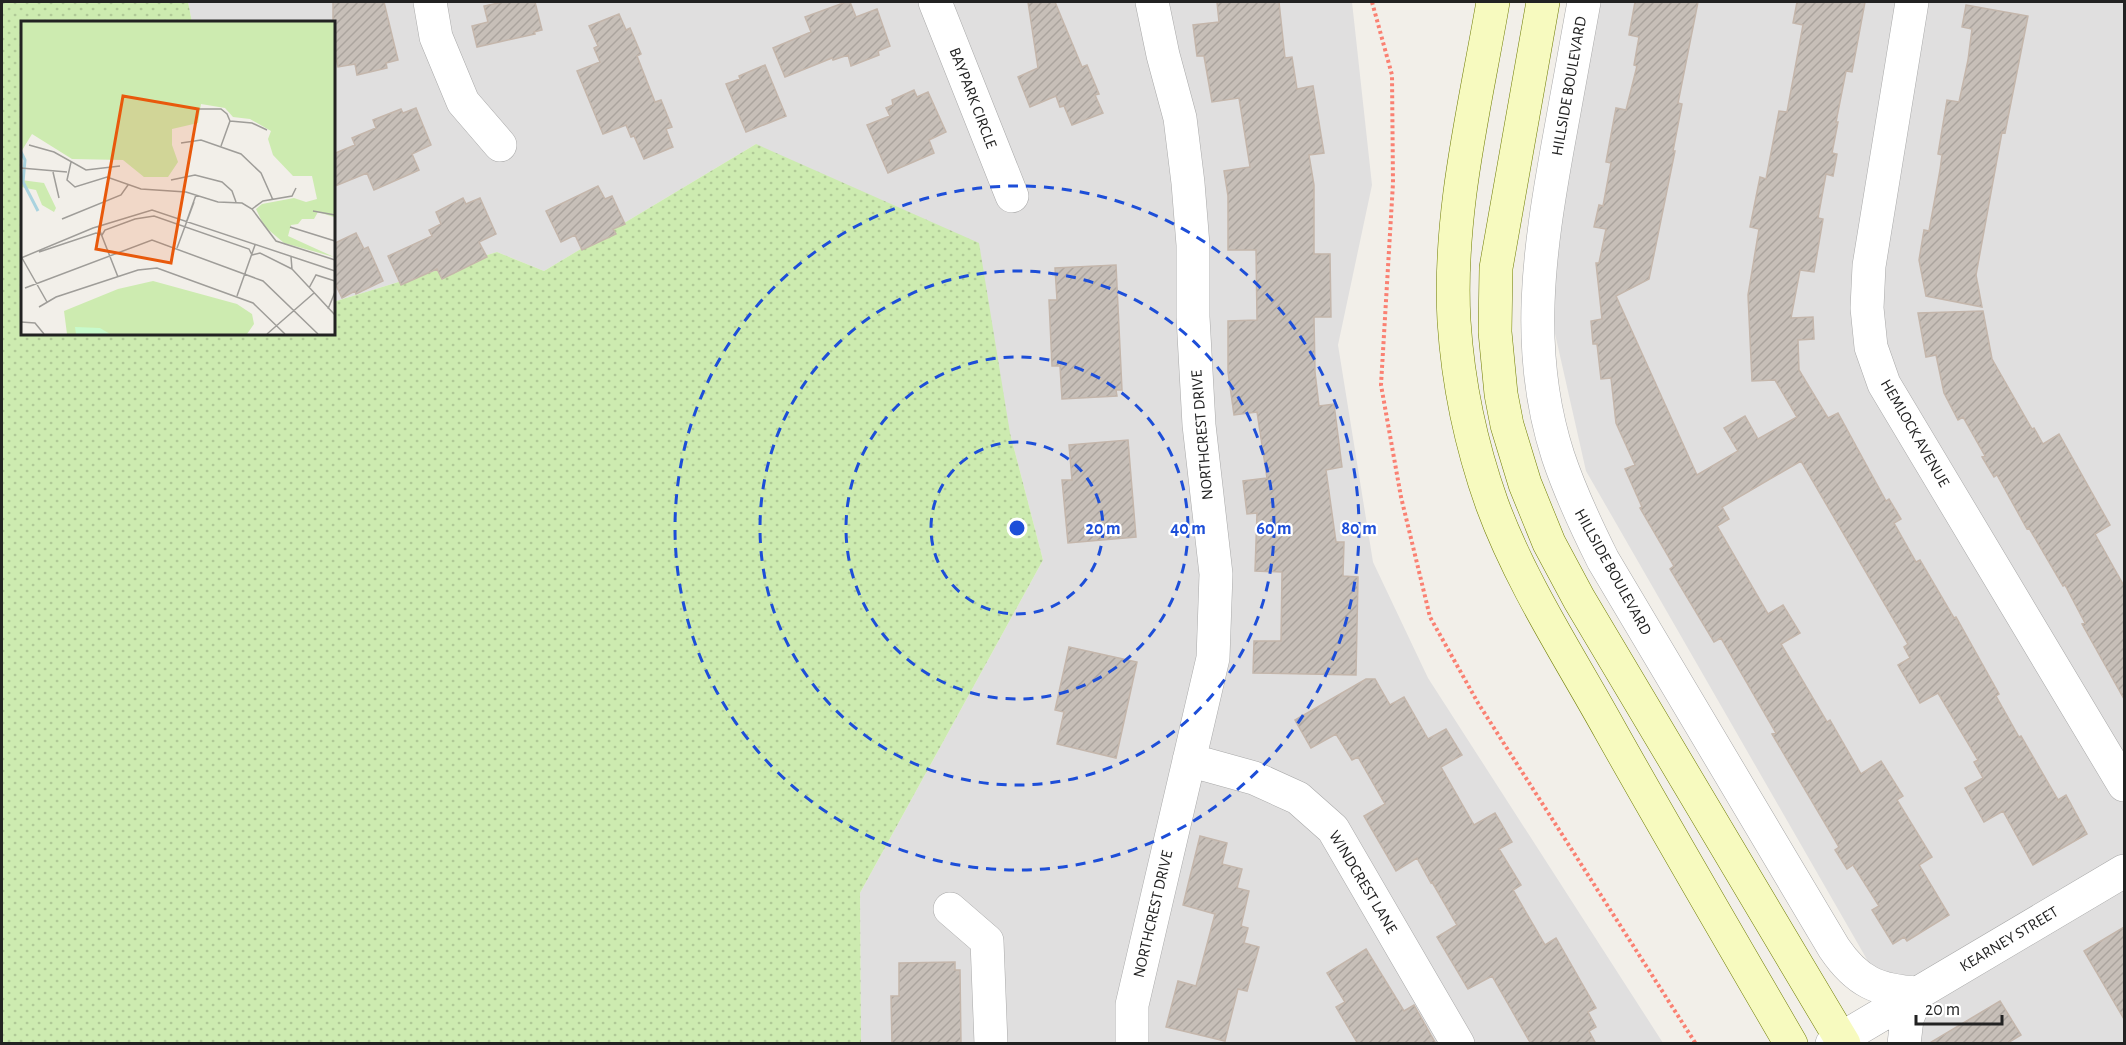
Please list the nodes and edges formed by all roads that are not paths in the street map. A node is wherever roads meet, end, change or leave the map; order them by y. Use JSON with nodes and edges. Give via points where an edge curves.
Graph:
{"nodes":[{"id":1,"x":430,"y":2,"type":"edge"},
{"id":2,"x":935,"y":2,"type":"edge"},
{"id":3,"x":1152,"y":2,"type":"edge"},
{"id":4,"x":1493,"y":2,"type":"edge"},
{"id":5,"x":1543,"y":2,"type":"edge"},
{"id":6,"x":1584,"y":2,"type":"edge"},
{"id":7,"x":1911,"y":2,"type":"edge"},
{"id":8,"x":500,"y":145,"type":"dead end"},
{"id":9,"x":1012,"y":196,"type":"dead end"},
{"id":10,"x":1189,"y":760,"type":"junction"},
{"id":11,"x":2124,"y":785,"type":"edge"},
{"id":12,"x":2124,"y":871,"type":"edge"},
{"id":13,"x":951,"y":909,"type":"dead end"},
{"id":14,"x":1918,"y":993,"type":"junction"},
{"id":15,"x":1839,"y":1042,"type":"edge"},
{"id":16,"x":991,"y":1044,"type":"edge"},
{"id":17,"x":1132,"y":1044,"type":"edge"},
{"id":18,"x":1458,"y":1044,"type":"edge"},
{"id":19,"x":1791,"y":1044,"type":"edge"},
{"id":20,"x":1904,"y":1044,"type":"edge"}],
"edges":[{"from":1,"to":8,"type":"street","via":[[436,37],[463,102]]},
{"from":2,"to":9,"type":"street","name":"BAYPARK CIRCLE"},
{"from":3,"to":10,"type":"street","name":"NORTHCREST DRIVE","via":[[1180,118],[1188,183],[1198,425],[1216,574],[1213,658]]},
{"from":4,"to":19,"type":"main road","via":[[1461,188],[1454,261],[1457,353],[1474,445],[1493,505],[1531,590]]},
{"from":5,"to":15,"type":"main road","via":[[1496,268],[1497,362],[1507,425],[1537,514],[1579,599]]},
{"from":6,"to":14,"type":"street","name":"HILLSIDE BOULEVARD","via":[[1538,274],[1541,380],[1557,455],[1604,560],[1834,948],[1865,981],[1891,990]]},
{"from":7,"to":11,"type":"street","name":"HEMLOCK AVENUE","via":[[1869,266],[1867,308],[1871,346],[1884,384]]},
{"from":10,"to":17,"type":"street","name":"NORTHCREST DRIVE","via":[[1132,1005]]},
{"from":10,"to":18,"type":"street","name":"WINDCREST LANE","via":[[1254,778],[1298,798],[1333,829]]},
{"from":12,"to":14,"type":"street","name":"KEARNEY STREET"},
{"from":13,"to":16,"type":"street","via":[[987,941]]},
{"from":14,"to":15,"type":"street","name":"KEARNEY STREET"},
{"from":14,"to":20,"type":"street","via":[[1907,1019]]}]}
